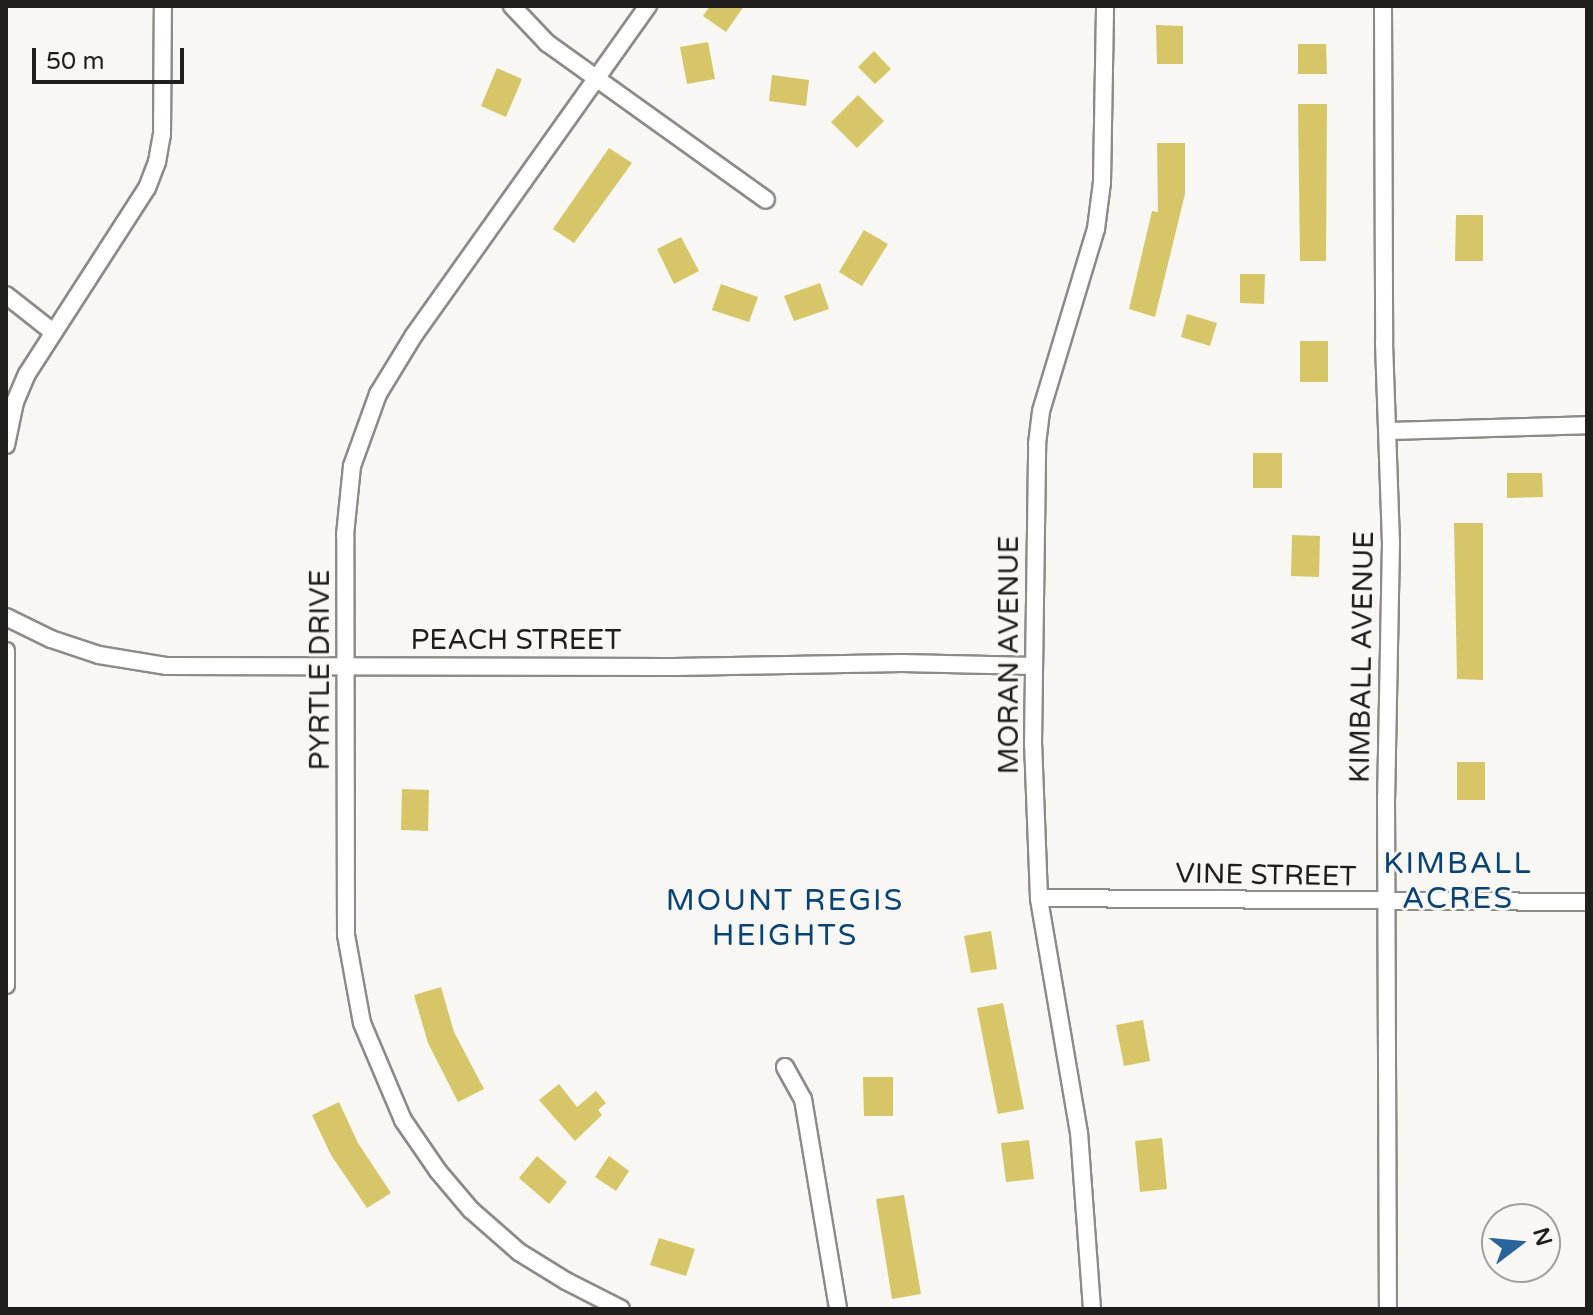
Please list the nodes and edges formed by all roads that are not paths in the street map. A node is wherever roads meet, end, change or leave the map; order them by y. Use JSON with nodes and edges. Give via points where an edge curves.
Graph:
{"nodes":[{"id":1,"x":163,"y":6,"type":"edge"},
{"id":2,"x":512,"y":6,"type":"edge"},
{"id":3,"x":648,"y":6,"type":"edge"},
{"id":4,"x":1105,"y":6,"type":"edge"},
{"id":5,"x":1383,"y":6,"type":"edge"},
{"id":6,"x":597,"y":77,"type":"junction"},
{"id":7,"x":766,"y":200,"type":"dead end"},
{"id":8,"x":6,"y":295,"type":"edge"},
{"id":9,"x":53,"y":332,"type":"junction"},
{"id":10,"x":1587,"y":425,"type":"edge"},
{"id":11,"x":1389,"y":431,"type":"junction"},
{"id":12,"x":6,"y":445,"type":"edge"},
{"id":13,"x":6,"y":617,"type":"edge"},
{"id":14,"x":6,"y":651,"type":"edge"},
{"id":15,"x":345,"y":666,"type":"junction"},
{"id":16,"x":1034,"y":666,"type":"junction"},
{"id":17,"x":1039,"y":898,"type":"junction"},
{"id":18,"x":1587,"y":902,"type":"edge"},
{"id":19,"x":1387,"y":903,"type":"junction"},
{"id":20,"x":6,"y":985,"type":"edge"},
{"id":21,"x":785,"y":1067,"type":"dead end"},
{"id":22,"x":621,"y":1309,"type":"edge"},
{"id":23,"x":838,"y":1309,"type":"edge"},
{"id":24,"x":1092,"y":1309,"type":"edge"},
{"id":25,"x":1388,"y":1309,"type":"edge"}],
"edges":[{"from":1,"to":9,"type":"street","via":[[157,162],[147,188]]},
{"from":2,"to":6,"type":"street","via":[[547,43]]},
{"from":3,"to":6,"type":"street","name":"PYRTLE DRIVE"},
{"from":4,"to":16,"type":"street","name":"MORAN AVENUE","via":[[1102,182],[1096,229],[1041,411],[1037,444]]},
{"from":5,"to":11,"type":"street","name":"KIMBALL AVENUE"},
{"from":6,"to":7,"type":"street"},
{"from":6,"to":15,"type":"street","name":"PYRTLE DRIVE","via":[[378,394],[352,466],[346,504]]},
{"from":8,"to":9,"type":"street"},
{"from":9,"to":12,"type":"street","via":[[15,402]]},
{"from":10,"to":11,"type":"street"},
{"from":11,"to":19,"type":"street","name":"KIMBALL AVENUE"},
{"from":13,"to":15,"type":"street","name":"PEACH STREET","via":[[51,639],[136,663]]},
{"from":14,"to":20,"type":"street"},
{"from":15,"to":16,"type":"street","name":"PEACH STREET"},
{"from":15,"to":22,"type":"street","name":"PYRTLE DRIVE","via":[[346,935],[362,1023],[384,1080],[413,1138],[486,1225],[566,1281]]},
{"from":16,"to":17,"type":"street","name":"MORAN AVENUE"},
{"from":17,"to":19,"type":"street","name":"VINE STREET"},
{"from":17,"to":24,"type":"street","name":"MORAN AVENUE","via":[[1079,1133]]},
{"from":18,"to":19,"type":"street","name":"VINE STREET"},
{"from":19,"to":25,"type":"street","name":"KIMBALL AVENUE"},
{"from":21,"to":23,"type":"street","via":[[803,1099]]}]}
